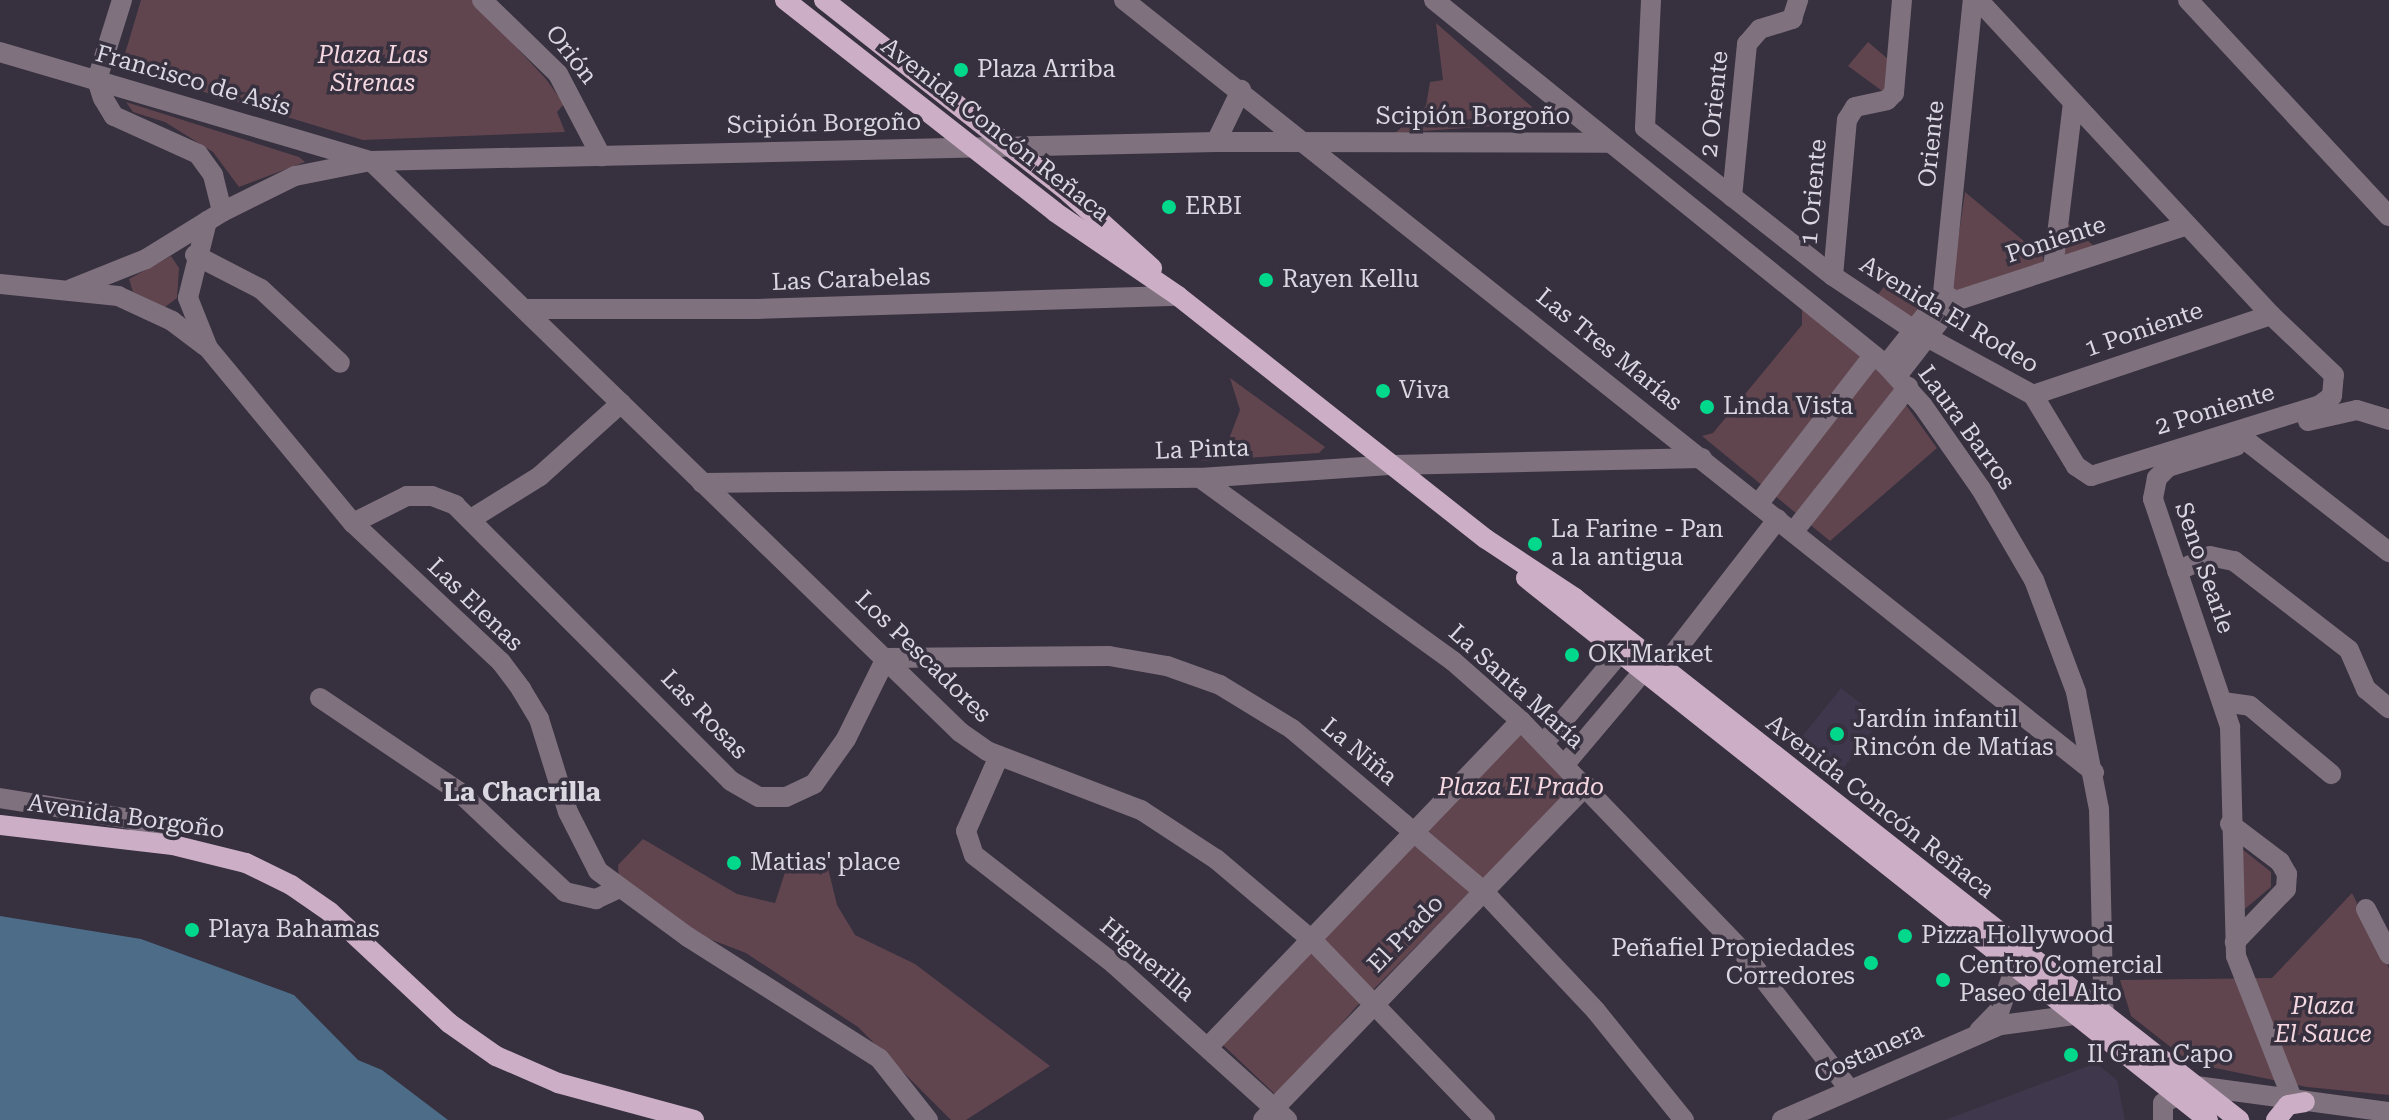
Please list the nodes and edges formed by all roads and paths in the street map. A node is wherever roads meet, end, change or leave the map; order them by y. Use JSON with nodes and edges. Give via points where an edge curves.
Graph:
{"nodes":[{"id":1,"x":122,"y":0,"type":"edge"},
{"id":2,"x":482,"y":0,"type":"edge"},
{"id":3,"x":785,"y":0,"type":"edge"},
{"id":4,"x":824,"y":0,"type":"edge"},
{"id":5,"x":1124,"y":0,"type":"edge"},
{"id":6,"x":1434,"y":0,"type":"edge"},
{"id":7,"x":1651,"y":0,"type":"edge"},
{"id":8,"x":1798,"y":0,"type":"edge"},
{"id":9,"x":1902,"y":0,"type":"edge"},
{"id":10,"x":1975,"y":0,"type":"edge"},
{"id":11,"x":2188,"y":0,"type":"edge"},
{"id":12,"x":0,"y":52,"type":"edge"},
{"id":13,"x":97,"y":80,"type":"junction"},
{"id":14,"x":1241,"y":90,"type":"junction"},
{"id":15,"x":2073,"y":102,"type":"junction"},
{"id":16,"x":1216,"y":142,"type":"junction"},
{"id":17,"x":1309,"y":143,"type":"junction"},
{"id":18,"x":1609,"y":143,"type":"junction"},
{"id":19,"x":972,"y":147,"type":"junction"},
{"id":20,"x":1010,"y":147,"type":"junction"},
{"id":21,"x":601,"y":156,"type":"junction"},
{"id":22,"x":371,"y":161,"type":"junction"},
{"id":23,"x":1732,"y":197,"type":"junction"},
{"id":24,"x":215,"y":216,"type":"junction"},
{"id":25,"x":2389,"y":216,"type":"edge"},
{"id":26,"x":2187,"y":225,"type":"junction"},
{"id":27,"x":195,"y":255,"type":"junction"},
{"id":28,"x":2053,"y":268,"type":"junction"},
{"id":29,"x":1833,"y":276,"type":"junction"},
{"id":30,"x":0,"y":284,"type":"edge"},
{"id":31,"x":71,"y":289,"type":"junction"},
{"id":32,"x":1178,"y":296,"type":"junction"},
{"id":33,"x":1949,"y":297,"type":"junction"},
{"id":34,"x":526,"y":309,"type":"junction"},
{"id":35,"x":2271,"y":315,"type":"junction"},
{"id":36,"x":1920,"y":334,"type":"junction"},
{"id":37,"x":208,"y":348,"type":"junction"},
{"id":38,"x":340,"y":363,"type":"dead end"},
{"id":39,"x":1891,"y":371,"type":"junction"},
{"id":40,"x":2033,"y":395,"type":"junction"},
{"id":41,"x":621,"y":403,"type":"junction"},
{"id":42,"x":2389,"y":420,"type":"edge"},
{"id":43,"x":2248,"y":442,"type":"junction"},
{"id":44,"x":1702,"y":458,"type":"junction"},
{"id":45,"x":1393,"y":465,"type":"junction"},
{"id":46,"x":2091,"y":476,"type":"joint"},
{"id":47,"x":1200,"y":478,"type":"junction"},
{"id":48,"x":702,"y":483,"type":"junction"},
{"id":49,"x":1759,"y":503,"type":"junction"},
{"id":50,"x":471,"y":519,"type":"junction"},
{"id":51,"x":353,"y":523,"type":"junction"},
{"id":52,"x":1786,"y":525,"type":"junction"},
{"id":53,"x":2389,"y":552,"type":"edge"},
{"id":54,"x":2177,"y":571,"type":"junction"},
{"id":55,"x":1625,"y":648,"type":"junction"},
{"id":56,"x":886,"y":658,"type":"junction"},
{"id":57,"x":1663,"y":667,"type":"junction"},
{"id":58,"x":1642,"y":673,"type":"junction"},
{"id":59,"x":320,"y":698,"type":"dead end"},
{"id":60,"x":2223,"y":702,"type":"junction"},
{"id":61,"x":2389,"y":708,"type":"edge"},
{"id":62,"x":1521,"y":721,"type":"junction"},
{"id":63,"x":1544,"y":743,"type":"junction"},
{"id":64,"x":999,"y":756,"type":"junction"},
{"id":65,"x":1565,"y":764,"type":"junction"},
{"id":66,"x":2094,"y":772,"type":"junction"},
{"id":67,"x":2331,"y":774,"type":"dead end"},
{"id":68,"x":1586,"y":785,"type":"junction"},
{"id":69,"x":0,"y":798,"type":"edge"},
{"id":70,"x":2230,"y":824,"type":"junction"},
{"id":71,"x":0,"y":825,"type":"edge"},
{"id":72,"x":1415,"y":831,"type":"junction"},
{"id":73,"x":173,"y":845,"type":"junction"},
{"id":74,"x":617,"y":889,"type":"junction"},
{"id":75,"x":1484,"y":892,"type":"junction"},
{"id":76,"x":2366,"y":909,"type":"dead end"},
{"id":77,"x":1312,"y":940,"type":"junction"},
{"id":78,"x":2235,"y":942,"type":"junction"},
{"id":79,"x":2389,"y":954,"type":"edge"},
{"id":80,"x":2015,"y":968,"type":"junction"},
{"id":81,"x":1375,"y":1003,"type":"junction"},
{"id":82,"x":2075,"y":1015,"type":"junction"},
{"id":83,"x":2104,"y":1017,"type":"junction"},
{"id":84,"x":1976,"y":1034,"type":"junction"},
{"id":85,"x":2104,"y":1038,"type":"junction"},
{"id":86,"x":1208,"y":1047,"type":"junction"},
{"id":87,"x":2196,"y":1086,"type":"junction"},
{"id":88,"x":1850,"y":1090,"type":"junction"},
{"id":89,"x":2176,"y":1095,"type":"junction"},
{"id":90,"x":2299,"y":1102,"type":"junction"},
{"id":91,"x":2389,"y":1112,"type":"edge"},
{"id":92,"x":1275,"y":1116,"type":"edge"},
{"id":93,"x":694,"y":1120,"type":"edge"},
{"id":94,"x":928,"y":1120,"type":"edge"},
{"id":95,"x":1485,"y":1120,"type":"edge"},
{"id":96,"x":1684,"y":1120,"type":"edge"},
{"id":97,"x":1782,"y":1120,"type":"edge"},
{"id":98,"x":2163,"y":1120,"type":"edge"},
{"id":99,"x":2208,"y":1120,"type":"edge"},
{"id":100,"x":2239,"y":1120,"type":"edge"},
{"id":101,"x":2276,"y":1120,"type":"edge"}],
"edges":[{"from":1,"to":13,"type":"street"},
{"from":2,"to":21,"type":"street","name":"Orión","via":[[558,74]]},
{"from":3,"to":19,"type":"main road","name":"Avenida Concón Reñaca"},
{"from":4,"to":20,"type":"main road","name":"Avenida Concón Reñaca"},
{"from":5,"to":14,"type":"street","name":"Las Tres Marías"},
{"from":6,"to":18,"type":"street","name":"Laura Barros"},
{"from":7,"to":23,"type":"street","name":"Avenida El Rodeo","via":[[1645,128]]},
{"from":8,"to":23,"type":"street","name":"2 Oriente","via":[[1792,19],[1760,29],[1747,44]]},
{"from":9,"to":29,"type":"street","name":"1 Oriente","via":[[1894,93],[1887,100],[1855,107],[1847,120]]},
{"from":10,"to":15,"type":"street"},
{"from":10,"to":33,"type":"street","name":"Oriente"},
{"from":11,"to":25,"type":"street"},
{"from":12,"to":13,"type":"street","name":"Francisco de Asís"},
{"from":13,"to":22,"type":"street","name":"Francisco de Asís"},
{"from":13,"to":24,"type":"street","via":[[114,116],[198,154],[213,175]]},
{"from":14,"to":16,"type":"street"},
{"from":14,"to":17,"type":"street","name":"Las Tres Marías"},
{"from":15,"to":26,"type":"street"},
{"from":15,"to":28,"type":"street"},
{"from":16,"to":17,"type":"street","name":"Scipión Borgoño"},
{"from":16,"to":20,"type":"street","name":"Scipión Borgoño"},
{"from":17,"to":18,"type":"street","name":"Scipión Borgoño"},
{"from":17,"to":44,"type":"street","name":"Las Tres Marías"},
{"from":18,"to":39,"type":"street","name":"Laura Barros"},
{"from":19,"to":20,"type":"street","name":"Scipión Borgoño"},
{"from":19,"to":21,"type":"street","name":"Scipión Borgoño"},
{"from":19,"to":32,"type":"main road","name":"Avenida Concón Reñaca","via":[[1055,212]]},
{"from":20,"to":32,"type":"main road","name":"Avenida Concón Reñaca","via":[[1120,237]]},
{"from":21,"to":22,"type":"street","name":"Scipión Borgoño"},
{"from":22,"to":24,"type":"street","name":"Scipión Borgoño","via":[[295,176]]},
{"from":22,"to":34,"type":"street","name":"Los Pescadores"},
{"from":23,"to":29,"type":"street","name":"Avenida El Rodeo"},
{"from":24,"to":27,"type":"street","name":"Las Elenas"},
{"from":24,"to":31,"type":"street","name":"Scipión Borgoño","via":[[146,259]]},
{"from":26,"to":28,"type":"street","name":"Poniente"},
{"from":26,"to":35,"type":"street"},
{"from":27,"to":37,"type":"street","name":"Las Elenas","via":[[188,298]]},
{"from":27,"to":38,"type":"street","via":[[261,289]]},
{"from":28,"to":33,"type":"street","name":"Poniente"},
{"from":29,"to":36,"type":"street","name":"Avenida El Rodeo"},
{"from":30,"to":31,"type":"street","name":"Las Elenas"},
{"from":31,"to":37,"type":"street","name":"Las Elenas","via":[[145,306]]},
{"from":32,"to":34,"type":"street","name":"Las Carabelas","via":[[757,309]]},
{"from":32,"to":45,"type":"main road","name":"Avenida Concón Reñaca"},
{"from":33,"to":36,"type":"street"},
{"from":34,"to":41,"type":"street","name":"Los Pescadores"},
{"from":35,"to":40,"type":"street","name":"1 Poniente"},
{"from":35,"to":46,"type":"street","name":"2 Poniente","via":[[2334,375],[2332,396],[2320,405]]},
{"from":36,"to":39,"type":"street"},
{"from":36,"to":40,"type":"street","name":"Avenida El Rodeo"},
{"from":37,"to":51,"type":"street","name":"Las Elenas"},
{"from":39,"to":49,"type":"street"},
{"from":39,"to":52,"type":"street"},
{"from":39,"to":66,"type":"street","name":"Laura Barros","via":[[1981,489],[2034,580],[2076,692]]},
{"from":40,"to":46,"type":"street","name":"Avenida El Rodeo","via":[[2076,466]]},
{"from":41,"to":48,"type":"street","name":"Los Pescadores"},
{"from":41,"to":50,"type":"street","via":[[540,476]]},
{"from":42,"to":43,"type":"street","name":"Seno Searle","via":[[2343,410]]},
{"from":43,"to":53,"type":"street"},
{"from":43,"to":54,"type":"street","name":"Seno Searle","via":[[2168,467],[2157,478],[2153,499]]},
{"from":44,"to":45,"type":"street","name":"La Pinta"},
{"from":44,"to":49,"type":"street","name":"Las Tres Marías"},
{"from":45,"to":47,"type":"street","name":"La Pinta"},
{"from":45,"to":55,"type":"main road","name":"Avenida Concón Reñaca"},
{"from":47,"to":48,"type":"street","name":"La Pinta"},
{"from":47,"to":62,"type":"street","name":"La Santa María","via":[[1453,661]]},
{"from":48,"to":56,"type":"street","name":"Los Pescadores"},
{"from":49,"to":52,"type":"street","name":"Las Tres Marías"},
{"from":50,"to":51,"type":"street","name":"Las Rosas","via":[[445,500],[420,495],[395,499]]},
{"from":50,"to":56,"type":"street","name":"Las Rosas","via":[[720,771],[759,797],[786,797],[814,784],[846,739]]},
{"from":51,"to":74,"type":"street","name":"Las Elenas","via":[[501,662],[521,689],[539,719],[586,855]]},
{"from":52,"to":57,"type":"street"},
{"from":52,"to":66,"type":"street","name":"Las Tres Marías"},
{"from":54,"to":60,"type":"street","name":"Seno Searle"},
{"from":54,"to":61,"type":"street","via":[[2210,556],[2234,561],[2349,650],[2366,689]]},
{"from":55,"to":57,"type":"main road","name":"Avenida Concón Reñaca"},
{"from":55,"to":58,"type":"main road","name":"Avenida Concón Reñaca"},
{"from":55,"to":63,"type":"street"},
{"from":56,"to":64,"type":"street","name":"Los Pescadores","via":[[960,732]]},
{"from":56,"to":72,"type":"street","name":"La Niña","via":[[1109,656],[1194,675],[1269,713]]},
{"from":57,"to":58,"type":"street"},
{"from":57,"to":83,"type":"main road","name":"Avenida Concón Reñaca"},
{"from":58,"to":65,"type":"street"},
{"from":58,"to":80,"type":"main road","name":"Avenida Concón Reñaca"},
{"from":59,"to":74,"type":"street","via":[[458,791],[565,892],[596,899]]},
{"from":60,"to":67,"type":"street","via":[[2250,706]]},
{"from":60,"to":70,"type":"street","name":"Seno Searle","via":[[2230,727]]},
{"from":62,"to":63,"type":"street","name":"La Santa María"},
{"from":62,"to":72,"type":"street"},
{"from":63,"to":65,"type":"street","name":"La Santa María"},
{"from":64,"to":77,"type":"street","name":"Los Pescadores","via":[[1095,789],[1180,832]]},
{"from":64,"to":86,"type":"street","name":"Higuerilla","via":[[969,818],[968,847]]},
{"from":65,"to":68,"type":"street","name":"La Santa María"},
{"from":66,"to":83,"type":"street","name":"Laura Barros"},
{"from":68,"to":75,"type":"street","name":"El Prado"},
{"from":68,"to":88,"type":"street","name":"La Santa María","via":[[1741,950]]},
{"from":69,"to":73,"type":"street","via":[[131,819]]},
{"from":70,"to":78,"type":"street","name":"Seno Searle"},
{"from":70,"to":78,"type":"street","via":[[2280,862],[2287,874],[2286,889]]},
{"from":71,"to":73,"type":"main road","name":"Avenida Borgoño"},
{"from":72,"to":75,"type":"street","name":"La Niña"},
{"from":72,"to":77,"type":"street"},
{"from":73,"to":93,"type":"main road","name":"Avenida Borgoño","via":[[223,855],[291,885],[330,912],[449,1023],[496,1056],[558,1083]]},
{"from":74,"to":94,"type":"street","name":"Las Elenas","via":[[846,1033],[879,1058]]},
{"from":75,"to":81,"type":"street","name":"El Prado"},
{"from":75,"to":96,"type":"street","name":"La Niña","via":[[1596,1011]]},
{"from":76,"to":79,"type":"street"},
{"from":77,"to":81,"type":"street","name":"Los Pescadores"},
{"from":77,"to":86,"type":"street"},
{"from":78,"to":90,"type":"street","name":"Seno Searle","via":[[2242,981]]},
{"from":80,"to":82,"type":"main road","name":"Avenida Concón Reñaca"},
{"from":80,"to":84,"type":"street","name":"Costanera","via":[[2000,1009]]},
{"from":81,"to":92,"type":"street","name":"El Prado"},
{"from":81,"to":95,"type":"street","name":"Los Pescadores"},
{"from":82,"to":84,"type":"street","name":"Costanera","via":[[2030,1018]]},
{"from":82,"to":85,"type":"main road","name":"Avenida Concón Reñaca"},
{"from":83,"to":85,"type":"street","name":"Laura Barros"},
{"from":83,"to":87,"type":"main road","name":"Avenida Concón Reñaca"},
{"from":84,"to":88,"type":"street","name":"Costanera"},
{"from":85,"to":89,"type":"main road","name":"Avenida Concón Reñaca"},
{"from":86,"to":92,"type":"street","name":"Higuerilla"},
{"from":87,"to":89,"type":"street"},
{"from":87,"to":90,"type":"street"},
{"from":87,"to":100,"type":"main road","name":"Avenida Concón Reñaca"},
{"from":88,"to":97,"type":"street","name":"Costanera"},
{"from":89,"to":98,"type":"street","via":[[2163,1103]]},
{"from":89,"to":99,"type":"main road","name":"Avenida Concón Reñaca"},
{"from":90,"to":91,"type":"street"},
{"from":90,"to":101,"type":"main road","via":[[2288,1105]]}]}
